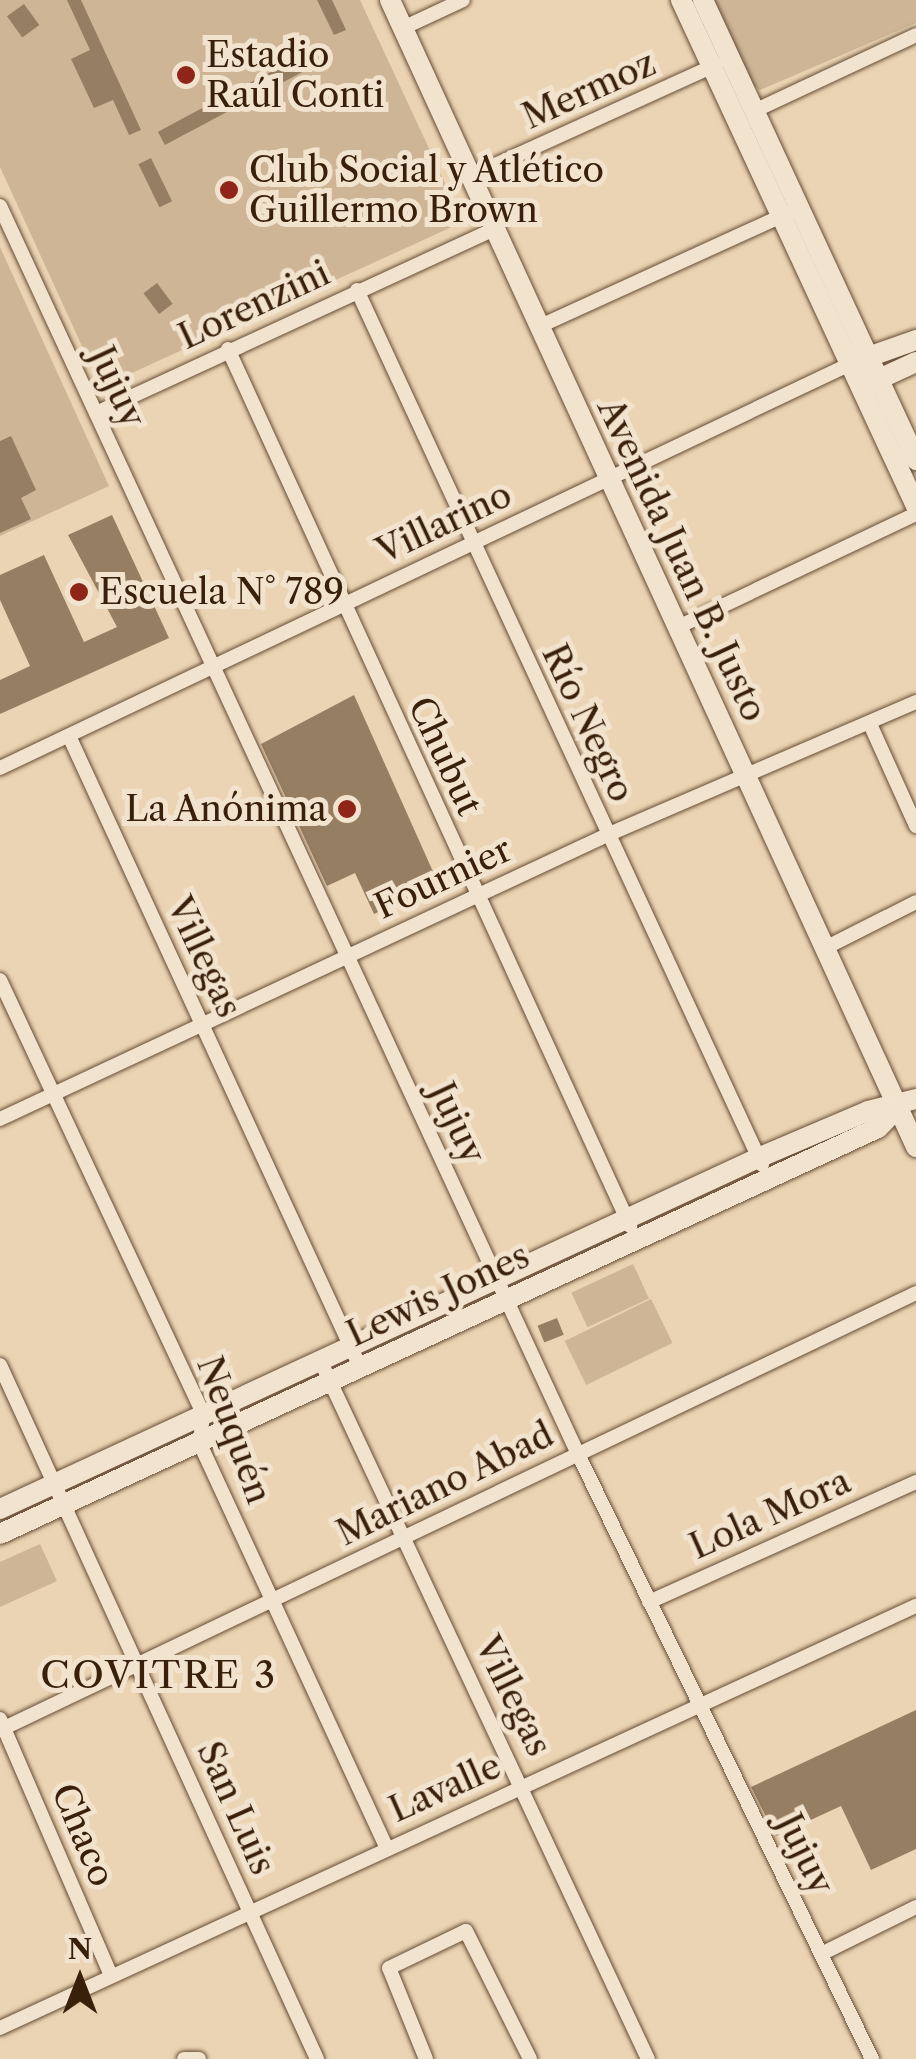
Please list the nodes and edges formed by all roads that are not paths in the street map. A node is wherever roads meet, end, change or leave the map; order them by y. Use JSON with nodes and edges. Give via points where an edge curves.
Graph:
{"nodes":[{"id":1,"x":390,"y":0,"type":"edge"},
{"id":2,"x":463,"y":0,"type":"edge"},
{"id":3,"x":681,"y":0,"type":"edge"},
{"id":4,"x":703,"y":0,"type":"edge"},
{"id":5,"x":403,"y":28,"type":"junction"},
{"id":6,"x":916,"y":35,"type":"edge"},
{"id":7,"x":721,"y":63,"type":"junction"},
{"id":8,"x":754,"y":110,"type":"junction"},
{"id":9,"x":472,"y":176,"type":"junction"},
{"id":10,"x":0,"y":206,"type":"edge"},
{"id":11,"x":789,"y":212,"type":"junction"},
{"id":12,"x":494,"y":229,"type":"junction"},
{"id":13,"x":357,"y":290,"type":"junction"},
{"id":14,"x":538,"y":327,"type":"junction"},
{"id":15,"x":916,"y":340,"type":"edge"},
{"id":16,"x":228,"y":349,"type":"junction"},
{"id":17,"x":859,"y":360,"type":"junction"},
{"id":18,"x":916,"y":362,"type":"edge"},
{"id":19,"x":870,"y":383,"type":"junction"},
{"id":20,"x":96,"y":414,"type":"junction"},
{"id":21,"x":916,"y":460,"type":"edge"},
{"id":22,"x":607,"y":476,"type":"junction"},
{"id":23,"x":916,"y":506,"type":"edge"},
{"id":24,"x":916,"y":514,"type":"edge"},
{"id":25,"x":472,"y":547,"type":"junction"},
{"id":26,"x":343,"y":607,"type":"junction"},
{"id":27,"x":678,"y":627,"type":"junction"},
{"id":28,"x":212,"y":669,"type":"junction"},
{"id":29,"x":916,"y":702,"type":"edge"},
{"id":30,"x":870,"y":724,"type":"junction"},
{"id":31,"x":69,"y":736,"type":"junction"},
{"id":32,"x":0,"y":768,"type":"edge"},
{"id":33,"x":748,"y":780,"type":"junction"},
{"id":34,"x":916,"y":826,"type":"edge"},
{"id":35,"x":607,"y":835,"type":"junction"},
{"id":36,"x":475,"y":896,"type":"junction"},
{"id":37,"x":916,"y":902,"type":"edge"},
{"id":38,"x":829,"y":946,"type":"junction"},
{"id":39,"x":345,"y":956,"type":"junction"},
{"id":40,"x":0,"y":980,"type":"edge"},
{"id":41,"x":202,"y":1024,"type":"junction"},
{"id":42,"x":52,"y":1096,"type":"junction"},
{"id":43,"x":907,"y":1103,"type":"edge"},
{"id":44,"x":0,"y":1119,"type":"edge"},
{"id":45,"x":916,"y":1147,"type":"edge"},
{"id":46,"x":758,"y":1158,"type":"junction"},
{"id":47,"x":769,"y":1179,"type":"junction"},
{"id":48,"x":628,"y":1220,"type":"junction"},
{"id":49,"x":636,"y":1241,"type":"junction"},
{"id":50,"x":497,"y":1279,"type":"junction"},
{"id":51,"x":916,"y":1293,"type":"edge"},
{"id":52,"x":507,"y":1299,"type":"junction"},
{"id":53,"x":355,"y":1358,"type":"junction"},
{"id":54,"x":0,"y":1364,"type":"edge"},
{"id":55,"x":325,"y":1371,"type":"junction"},
{"id":56,"x":203,"y":1414,"type":"junction"},
{"id":57,"x":200,"y":1444,"type":"junction"},
{"id":58,"x":577,"y":1452,"type":"junction"},
{"id":59,"x":916,"y":1482,"type":"edge"},
{"id":60,"x":57,"y":1483,"type":"junction"},
{"id":61,"x":64,"y":1504,"type":"junction"},
{"id":62,"x":0,"y":1509,"type":"edge"},
{"id":63,"x":0,"y":1534,"type":"edge"},
{"id":64,"x":406,"y":1540,"type":"junction"},
{"id":65,"x":271,"y":1601,"type":"junction"},
{"id":66,"x":649,"y":1602,"type":"junction"},
{"id":67,"x":916,"y":1606,"type":"edge"},
{"id":68,"x":137,"y":1664,"type":"junction"},
{"id":69,"x":699,"y":1706,"type":"junction"},
{"id":70,"x":1,"y":1726,"type":"edge"},
{"id":71,"x":522,"y":1786,"type":"junction"},
{"id":72,"x":386,"y":1848,"type":"junction"},
{"id":73,"x":916,"y":1907,"type":"edge"},
{"id":74,"x":250,"y":1911,"type":"junction"},
{"id":75,"x":821,"y":1954,"type":"junction"},
{"id":76,"x":111,"y":1976,"type":"junction"},
{"id":77,"x":0,"y":2028,"type":"edge"},
{"id":78,"x":198,"y":2058,"type":"edge"},
{"id":79,"x":184,"y":2059,"type":"edge"},
{"id":80,"x":317,"y":2059,"type":"edge"},
{"id":81,"x":426,"y":2059,"type":"edge"},
{"id":82,"x":530,"y":2059,"type":"edge"},
{"id":83,"x":646,"y":2059,"type":"edge"},
{"id":84,"x":872,"y":2059,"type":"edge"}],
"edges":[{"from":1,"to":5,"type":"main road","name":"Avenida Juan B. Justo"},
{"from":2,"to":5,"type":"street"},
{"from":3,"to":7,"type":"main road"},
{"from":4,"to":7,"type":"main road"},
{"from":5,"to":9,"type":"main road","name":"Avenida Juan B. Justo"},
{"from":6,"to":8,"type":"street"},
{"from":7,"to":8,"type":"main road"},
{"from":7,"to":9,"type":"street","name":"Mermoz"},
{"from":7,"to":11,"type":"main road"},
{"from":8,"to":11,"type":"main road"},
{"from":9,"to":12,"type":"main road","name":"Avenida Juan B. Justo"},
{"from":10,"to":20,"type":"street","name":"Jujuy"},
{"from":11,"to":14,"type":"street"},
{"from":11,"to":17,"type":"main road"},
{"from":12,"to":13,"type":"street","name":"Lorenzini"},
{"from":12,"to":14,"type":"main road","name":"Avenida Juan B. Justo"},
{"from":13,"to":16,"type":"street","name":"Lorenzini"},
{"from":13,"to":25,"type":"street","name":"Río Negro"},
{"from":14,"to":22,"type":"main road","name":"Avenida Juan B. Justo"},
{"from":15,"to":17,"type":"main road","name":"Villarino"},
{"from":16,"to":20,"type":"street","name":"Lorenzini"},
{"from":16,"to":26,"type":"street","name":"Chubut"},
{"from":17,"to":19,"type":"main road"},
{"from":17,"to":22,"type":"street","name":"Villarino"},
{"from":18,"to":19,"type":"main road"},
{"from":19,"to":21,"type":"main road"},
{"from":19,"to":23,"type":"main road"},
{"from":20,"to":28,"type":"street","name":"Jujuy"},
{"from":22,"to":25,"type":"street","name":"Villarino"},
{"from":22,"to":27,"type":"main road","name":"Avenida Juan B. Justo"},
{"from":24,"to":27,"type":"street"},
{"from":25,"to":26,"type":"street","name":"Villarino"},
{"from":25,"to":35,"type":"street","name":"Río Negro"},
{"from":26,"to":28,"type":"street","name":"Villarino"},
{"from":26,"to":36,"type":"street","name":"Chubut"},
{"from":27,"to":33,"type":"main road","name":"Avenida Juan B. Justo"},
{"from":28,"to":31,"type":"street","name":"Villarino"},
{"from":28,"to":39,"type":"street","name":"Jujuy"},
{"from":29,"to":30,"type":"street","name":"Fournier"},
{"from":30,"to":33,"type":"street","name":"Fournier"},
{"from":30,"to":34,"type":"street"},
{"from":31,"to":32,"type":"street","name":"Villarino"},
{"from":31,"to":41,"type":"street","name":"Villegas"},
{"from":33,"to":35,"type":"street","name":"Fournier"},
{"from":33,"to":38,"type":"main road","name":"Avenida Juan B. Justo"},
{"from":35,"to":36,"type":"street","name":"Fournier"},
{"from":35,"to":46,"type":"street","name":"Río Negro"},
{"from":36,"to":39,"type":"street","name":"Fournier"},
{"from":36,"to":48,"type":"street","name":"Chubut"},
{"from":37,"to":38,"type":"street"},
{"from":38,"to":43,"type":"main road","name":"Avenida Juan B. Justo"},
{"from":39,"to":41,"type":"street","name":"Fournier"},
{"from":39,"to":50,"type":"street","name":"Jujuy"},
{"from":40,"to":42,"type":"street","name":"Neuquén"},
{"from":41,"to":42,"type":"street","name":"Fournier"},
{"from":41,"to":53,"type":"street","name":"Villegas"},
{"from":42,"to":44,"type":"street","name":"Fournier"},
{"from":42,"to":56,"type":"street","name":"Neuquén"},
{"from":43,"to":45,"type":"main road","name":"Avenida Juan B. Justo"},
{"from":43,"to":46,"type":"main road","name":"Lewis Jones","via":[[868,1110]]},
{"from":43,"to":47,"type":"main road","name":"Lewis Jones","via":[[878,1128]]},
{"from":46,"to":47,"type":"street","name":"Río Negro"},
{"from":46,"to":48,"type":"main road","name":"Lewis Jones"},
{"from":47,"to":49,"type":"main road","name":"Lewis Jones"},
{"from":48,"to":49,"type":"street","name":"Chubut"},
{"from":48,"to":50,"type":"main road","name":"Lewis Jones"},
{"from":49,"to":52,"type":"main road","name":"Lewis Jones"},
{"from":50,"to":52,"type":"street","name":"Jujuy"},
{"from":50,"to":53,"type":"main road","name":"Lewis Jones"},
{"from":51,"to":58,"type":"street","name":"Mariano Abad"},
{"from":52,"to":53,"type":"main road","name":"Lewis Jones"},
{"from":52,"to":58,"type":"street","name":"Jujuy"},
{"from":53,"to":55,"type":"main road","name":"Lewis Jones"},
{"from":54,"to":60,"type":"street","name":"San Luis"},
{"from":55,"to":56,"type":"main road","name":"Lewis Jones"},
{"from":55,"to":57,"type":"main road","name":"Lewis Jones"},
{"from":55,"to":64,"type":"street","name":"Villegas"},
{"from":56,"to":57,"type":"street","name":"Neuquén"},
{"from":56,"to":60,"type":"main road","name":"Lewis Jones"},
{"from":57,"to":61,"type":"main road","name":"Lewis Jones"},
{"from":57,"to":65,"type":"street","name":"Neuquén"},
{"from":58,"to":64,"type":"street","name":"Mariano Abad"},
{"from":58,"to":66,"type":"street","name":"Jujuy"},
{"from":59,"to":66,"type":"street","name":"Lola Mora"},
{"from":60,"to":61,"type":"street","name":"San Luis"},
{"from":60,"to":62,"type":"main road","name":"Lewis Jones"},
{"from":61,"to":63,"type":"main road","name":"Lewis Jones"},
{"from":61,"to":68,"type":"street","name":"San Luis"},
{"from":64,"to":65,"type":"street","name":"Mariano Abad"},
{"from":64,"to":71,"type":"street","name":"Villegas"},
{"from":65,"to":68,"type":"street","name":"Mariano Abad"},
{"from":65,"to":72,"type":"street","name":"Neuquén"},
{"from":66,"to":69,"type":"street","name":"Jujuy"},
{"from":67,"to":69,"type":"street","name":"Lavalle"},
{"from":68,"to":70,"type":"street","name":"Mariano Abad"},
{"from":68,"to":74,"type":"street","name":"San Luis"},
{"from":69,"to":71,"type":"street","name":"Lavalle"},
{"from":69,"to":75,"type":"street","name":"Jujuy"},
{"from":70,"to":76,"type":"street","name":"Chaco"},
{"from":71,"to":72,"type":"street","name":"Lavalle"},
{"from":71,"to":83,"type":"street","name":"Villegas"},
{"from":72,"to":74,"type":"street","name":"Lavalle"},
{"from":73,"to":75,"type":"street"},
{"from":74,"to":76,"type":"street","name":"Lavalle"},
{"from":74,"to":80,"type":"street","name":"San Luis"},
{"from":75,"to":84,"type":"street","name":"Jujuy"},
{"from":76,"to":77,"type":"street","name":"Lavalle"},
{"from":78,"to":79,"type":"street"},
{"from":81,"to":82,"type":"street","via":[[389,1968],[466,1931]]}]}
